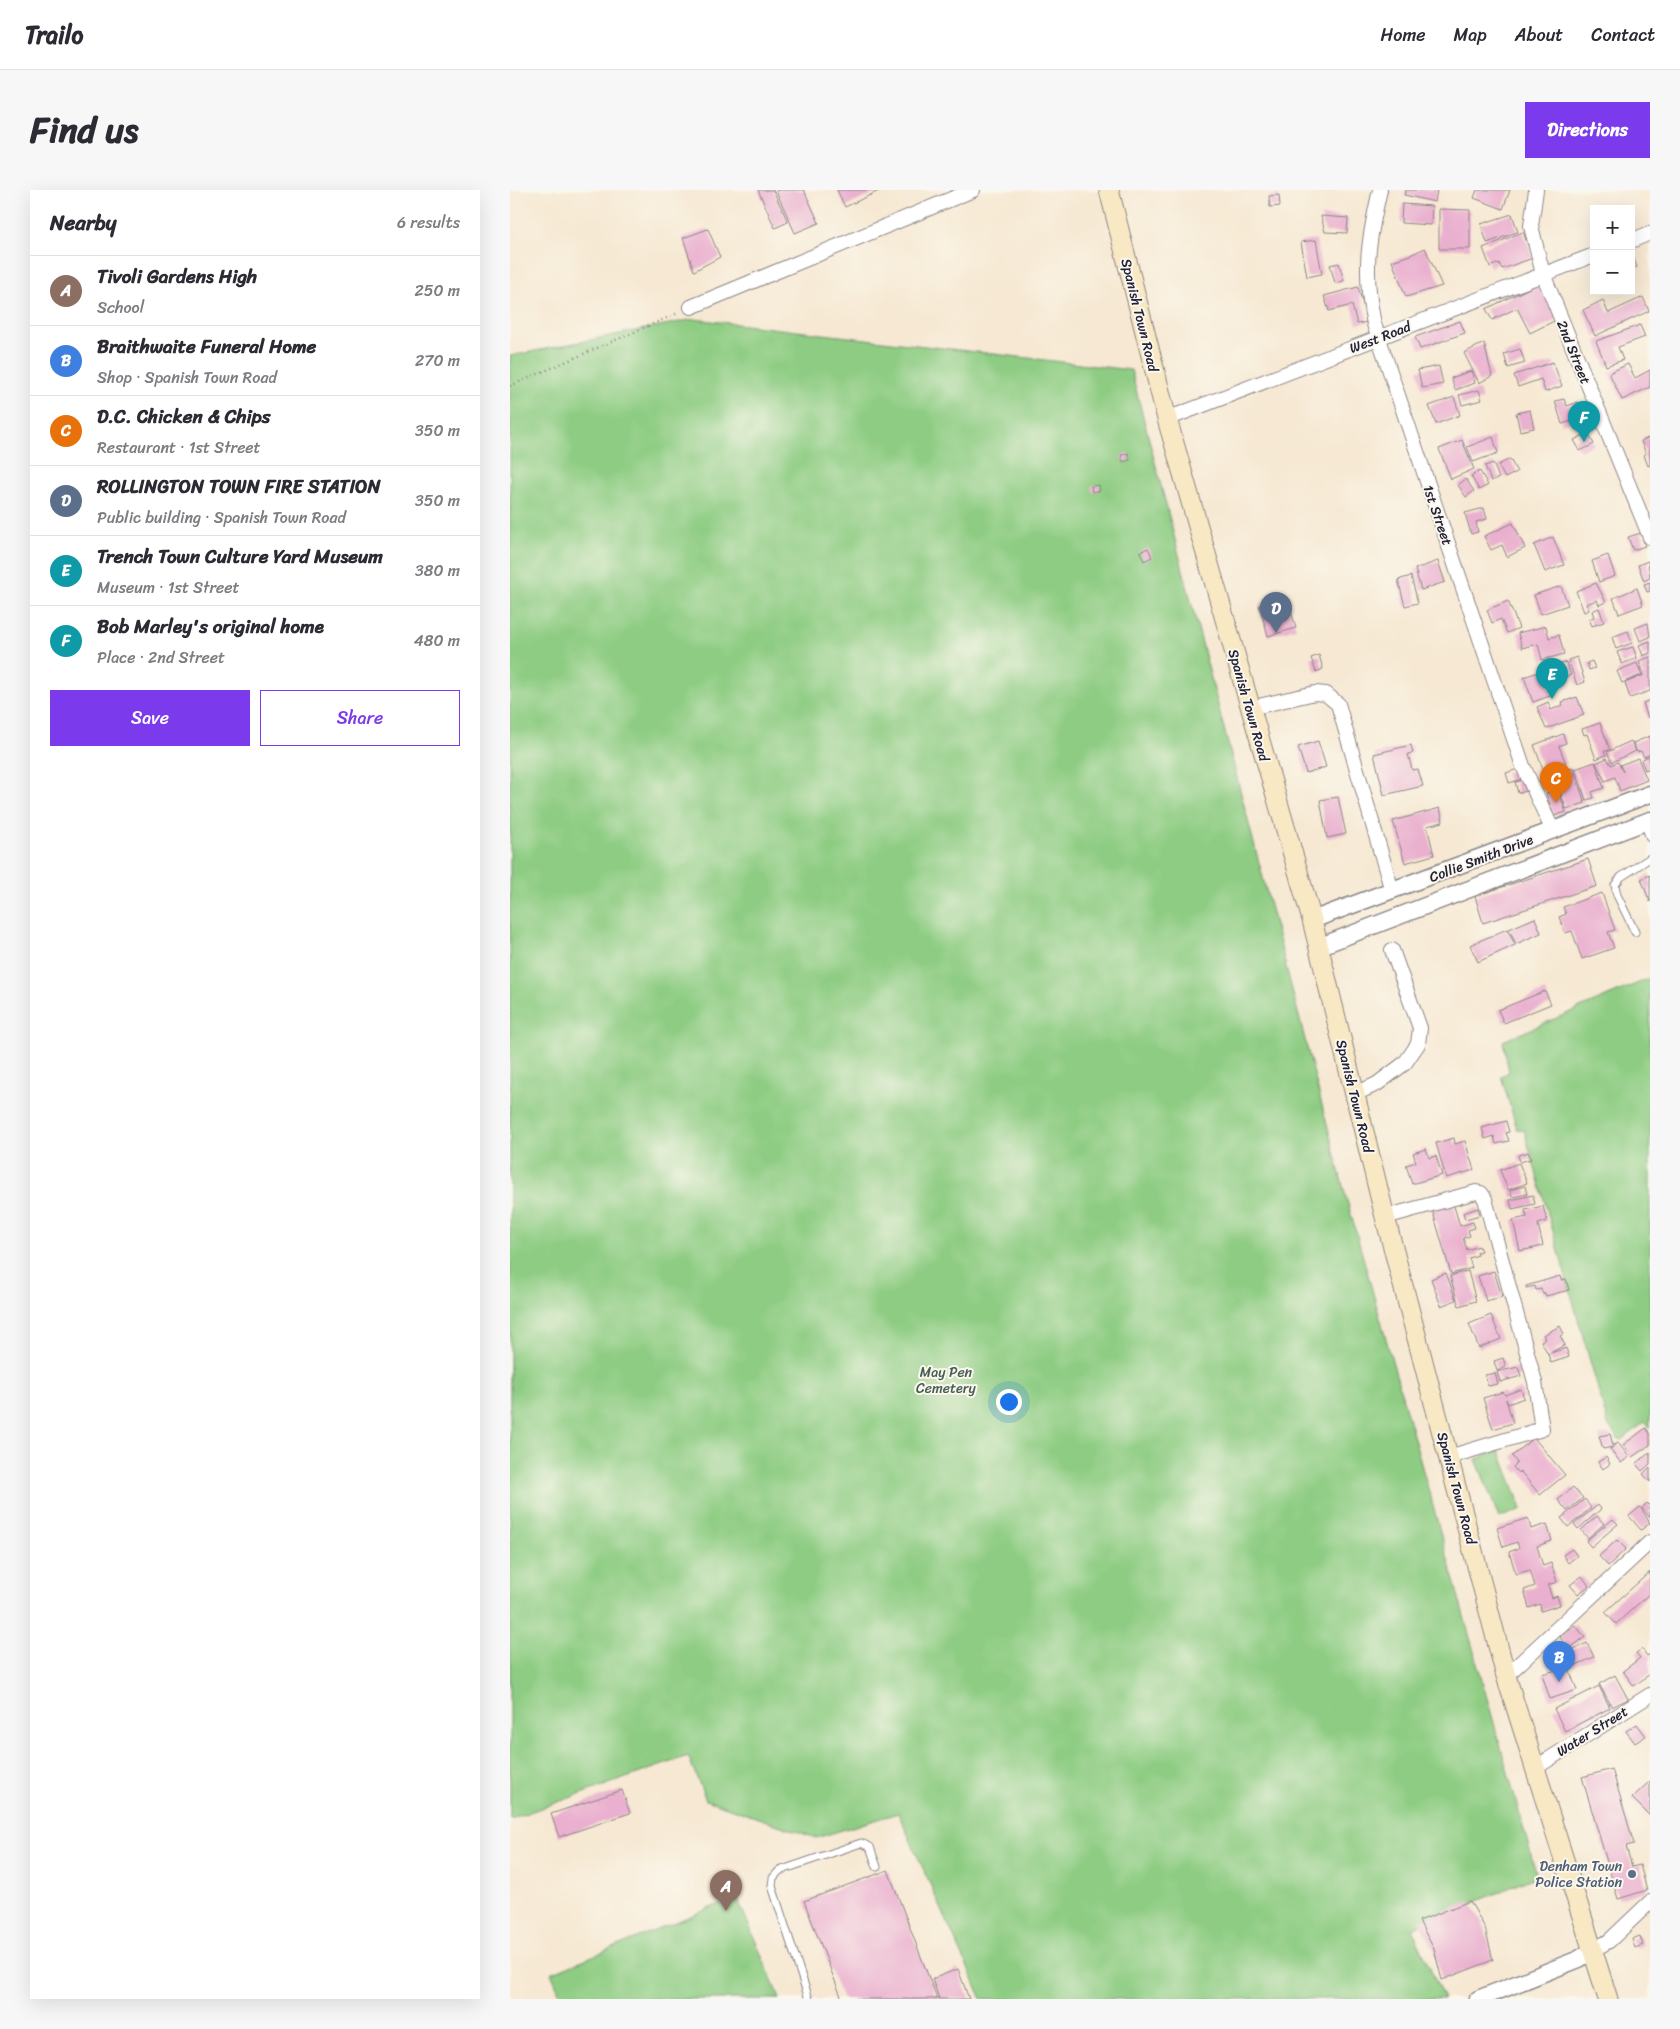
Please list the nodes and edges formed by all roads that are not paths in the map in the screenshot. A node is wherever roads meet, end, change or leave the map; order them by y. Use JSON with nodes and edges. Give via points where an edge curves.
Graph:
{"nodes":[{"id":1,"x":973,"y":190,"type":"edge"},
{"id":2,"x":1109,"y":190,"type":"edge"},
{"id":3,"x":1380,"y":190,"type":"edge"},
{"id":4,"x":1536,"y":190,"type":"edge"},
{"id":5,"x":1650,"y":233,"type":"edge"},
{"id":6,"x":1635,"y":239,"type":"edge"},
{"id":7,"x":1590,"y":256,"type":"edge"},
{"id":8,"x":1543,"y":274,"type":"junction"},
{"id":9,"x":691,"y":307,"type":"road end"},
{"id":10,"x":1378,"y":338,"type":"junction"},
{"id":11,"x":1166,"y":419,"type":"junction"},
{"id":12,"x":1650,"y":537,"type":"edge"},
{"id":13,"x":1250,"y":708,"type":"junction"},
{"id":14,"x":1650,"y":794,"type":"edge"},
{"id":15,"x":1648,"y":827,"type":"edge"},
{"id":16,"x":1554,"y":831,"type":"junction"},
{"id":17,"x":1650,"y":858,"type":"edge"},
{"id":18,"x":1392,"y":891,"type":"junction"},
{"id":19,"x":1312,"y":920,"type":"junction"},
{"id":20,"x":1635,"y":932,"type":"dead end"},
{"id":21,"x":1318,"y":947,"type":"junction"},
{"id":22,"x":1392,"y":950,"type":"dead end"},
{"id":23,"x":1355,"y":1094,"type":"junction"},
{"id":24,"x":1385,"y":1217,"type":"junction"},
{"id":25,"x":1449,"y":1457,"type":"junction"},
{"id":26,"x":1650,"y":1542,"type":"edge"},
{"id":27,"x":1506,"y":1676,"type":"junction"},
{"id":28,"x":1650,"y":1694,"type":"edge"},
{"id":29,"x":1535,"y":1768,"type":"junction"},
{"id":30,"x":877,"y":1867,"type":"dead end"},
{"id":31,"x":1650,"y":1902,"type":"edge"},
{"id":32,"x":1593,"y":1950,"type":"junction"},
{"id":33,"x":810,"y":1999,"type":"edge"},
{"id":34,"x":1478,"y":1999,"type":"edge"},
{"id":35,"x":1608,"y":1999,"type":"edge"}],
"edges":[{"from":1,"to":9,"type":"street"},
{"from":2,"to":11,"type":"main road","name":"Spanish Town Road"},
{"from":3,"to":10,"type":"street","name":"1st Street","via":[[1367,265],[1371,309]]},
{"from":4,"to":8,"type":"street","name":"2nd Street","via":[[1531,226]]},
{"from":5,"to":6,"type":"street"},
{"from":7,"to":8,"type":"street","name":"West Road"},
{"from":8,"to":10,"type":"street","name":"West Road"},
{"from":8,"to":12,"type":"street","name":"2nd Street"},
{"from":10,"to":11,"type":"street","name":"West Road"},
{"from":10,"to":16,"type":"street","name":"1st Street","via":[[1523,766]]},
{"from":11,"to":13,"type":"main road","name":"Spanish Town Road"},
{"from":13,"to":18,"type":"street","via":[[1314,693],[1326,694],[1338,704]]},
{"from":13,"to":19,"type":"main road","name":"Spanish Town Road"},
{"from":14,"to":16,"type":"street","name":"Collie Smith Drive"},
{"from":15,"to":21,"type":"street","name":"Collie Smith Drive"},
{"from":16,"to":18,"type":"street","name":"Collie Smith Drive"},
{"from":17,"to":20,"type":"lane","via":[[1621,877],[1615,885]]},
{"from":18,"to":19,"type":"street","name":"Collie Smith Drive"},
{"from":19,"to":21,"type":"main road","name":"Spanish Town Road"},
{"from":21,"to":23,"type":"main road","name":"Spanish Town Road"},
{"from":22,"to":23,"type":"street","via":[[1420,1028],[1418,1044],[1405,1063],[1377,1084]]},
{"from":23,"to":24,"type":"main road","name":"Spanish Town Road"},
{"from":24,"to":25,"type":"main road","name":"Spanish Town Road"},
{"from":24,"to":25,"type":"street","via":[[1481,1193],[1535,1382],[1542,1429]]},
{"from":25,"to":27,"type":"main road","name":"Spanish Town Road"},
{"from":26,"to":27,"type":"street"},
{"from":27,"to":29,"type":"main road","name":"Spanish Town Road"},
{"from":28,"to":29,"type":"street","name":"Water Street"},
{"from":29,"to":32,"type":"main road","name":"Spanish Town Road"},
{"from":30,"to":33,"type":"lane","via":[[870,1847],[861,1843],[779,1871],[773,1878],[772,1886]]},
{"from":31,"to":32,"type":"street","via":[[1609,1941]]},
{"from":32,"to":34,"type":"street"},
{"from":32,"to":35,"type":"main road","name":"Spanish Town Road"}]}
